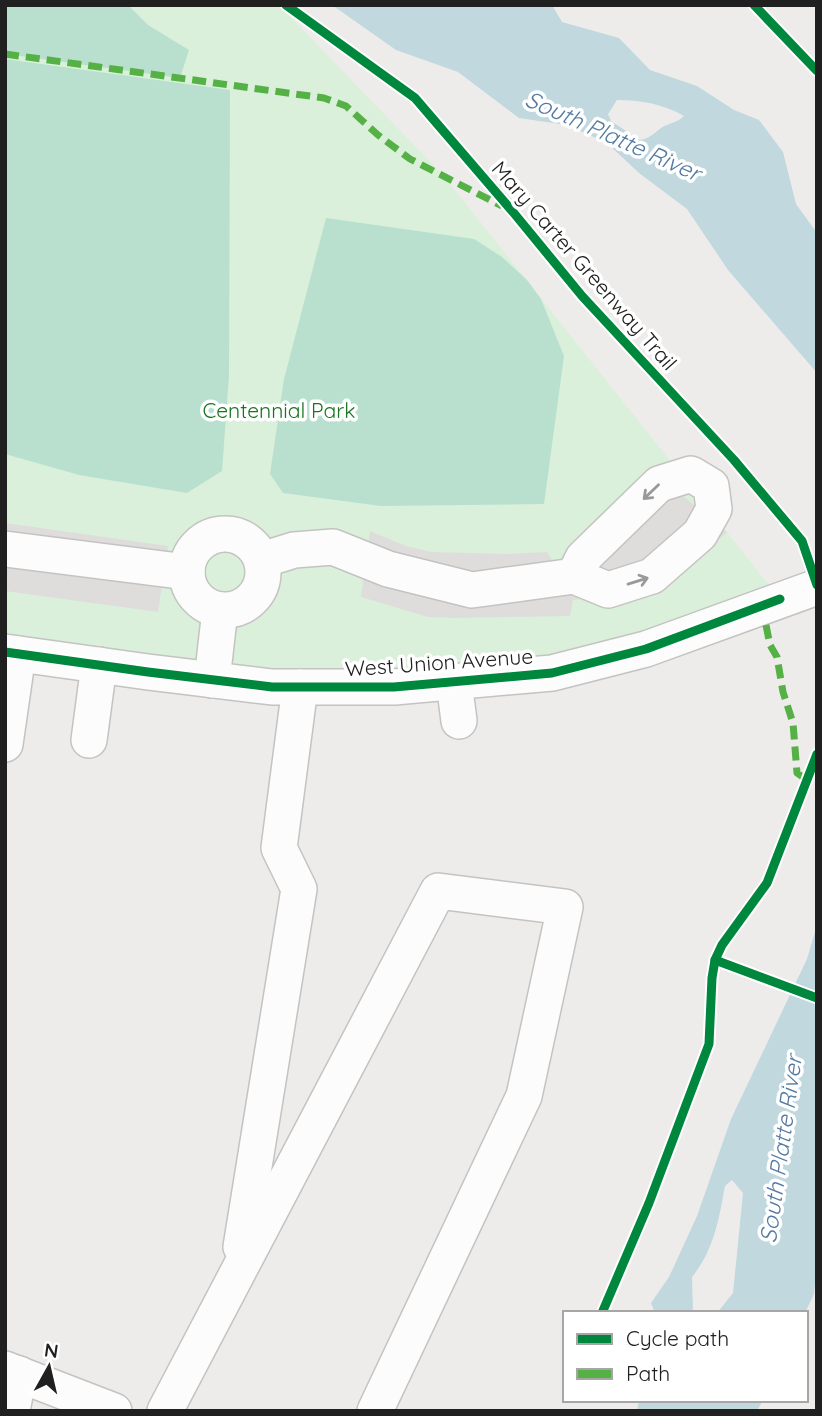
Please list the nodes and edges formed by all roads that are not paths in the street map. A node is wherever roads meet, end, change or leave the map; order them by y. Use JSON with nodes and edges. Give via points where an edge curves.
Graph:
{"nodes":[{"id":1,"x":5,"y":549,"type":"edge"},
{"id":2,"x":262,"y":560,"type":"junction"},
{"id":3,"x":187,"y":572,"type":"junction"},
{"id":4,"x":573,"y":576,"type":"dead end"},
{"id":5,"x":817,"y":587,"type":"edge"},
{"id":6,"x":220,"y":610,"type":"junction"},
{"id":7,"x":12,"y":653,"type":"edge"},
{"id":8,"x":99,"y":665,"type":"junction"},
{"id":9,"x":212,"y":680,"type":"junction"},
{"id":10,"x":454,"y":682,"type":"junction"},
{"id":11,"x":300,"y":687,"type":"junction"},
{"id":12,"x":458,"y":721,"type":"dead end"},
{"id":13,"x":89,"y":740,"type":"dead end"},
{"id":14,"x":5,"y":744,"type":"edge"},
{"id":15,"x":236,"y":1276,"type":"junction"},
{"id":16,"x":12,"y":1372,"type":"edge"},
{"id":17,"x":12,"y":1411,"type":"edge"},
{"id":18,"x":114,"y":1411,"type":"edge"},
{"id":19,"x":165,"y":1411,"type":"edge"},
{"id":20,"x":375,"y":1411,"type":"edge"}],
"edges":[{"from":1,"to":3,"type":"street"},
{"from":2,"to":3,"type":"street","via":[[242,537],[227,534],[198,545]]},
{"from":2,"to":4,"type":"street","via":[[295,550],[333,547],[388,569],[472,590]]},
{"from":2,"to":6,"type":"street","via":[[264,575],[250,602]]},
{"from":3,"to":6,"type":"street","via":[[196,598]]},
{"from":5,"to":10,"type":"street","name":"West Union Avenue","via":[[646,649],[552,673]]},
{"from":6,"to":9,"type":"street"},
{"from":7,"to":8,"type":"street","name":"West Union Avenue"},
{"from":7,"to":14,"type":"street"},
{"from":8,"to":9,"type":"street","name":"West Union Avenue"},
{"from":8,"to":13,"type":"street"},
{"from":9,"to":11,"type":"street","name":"West Union Avenue"},
{"from":10,"to":11,"type":"street","name":"West Union Avenue"},
{"from":10,"to":12,"type":"street"},
{"from":11,"to":15,"type":"street","via":[[279,848],[299,889]]},
{"from":15,"to":19,"type":"street"},
{"from":15,"to":20,"type":"street","via":[[438,891],[565,907],[524,1096]]},
{"from":16,"to":17,"type":"street"},
{"from":16,"to":18,"type":"street"}]}
